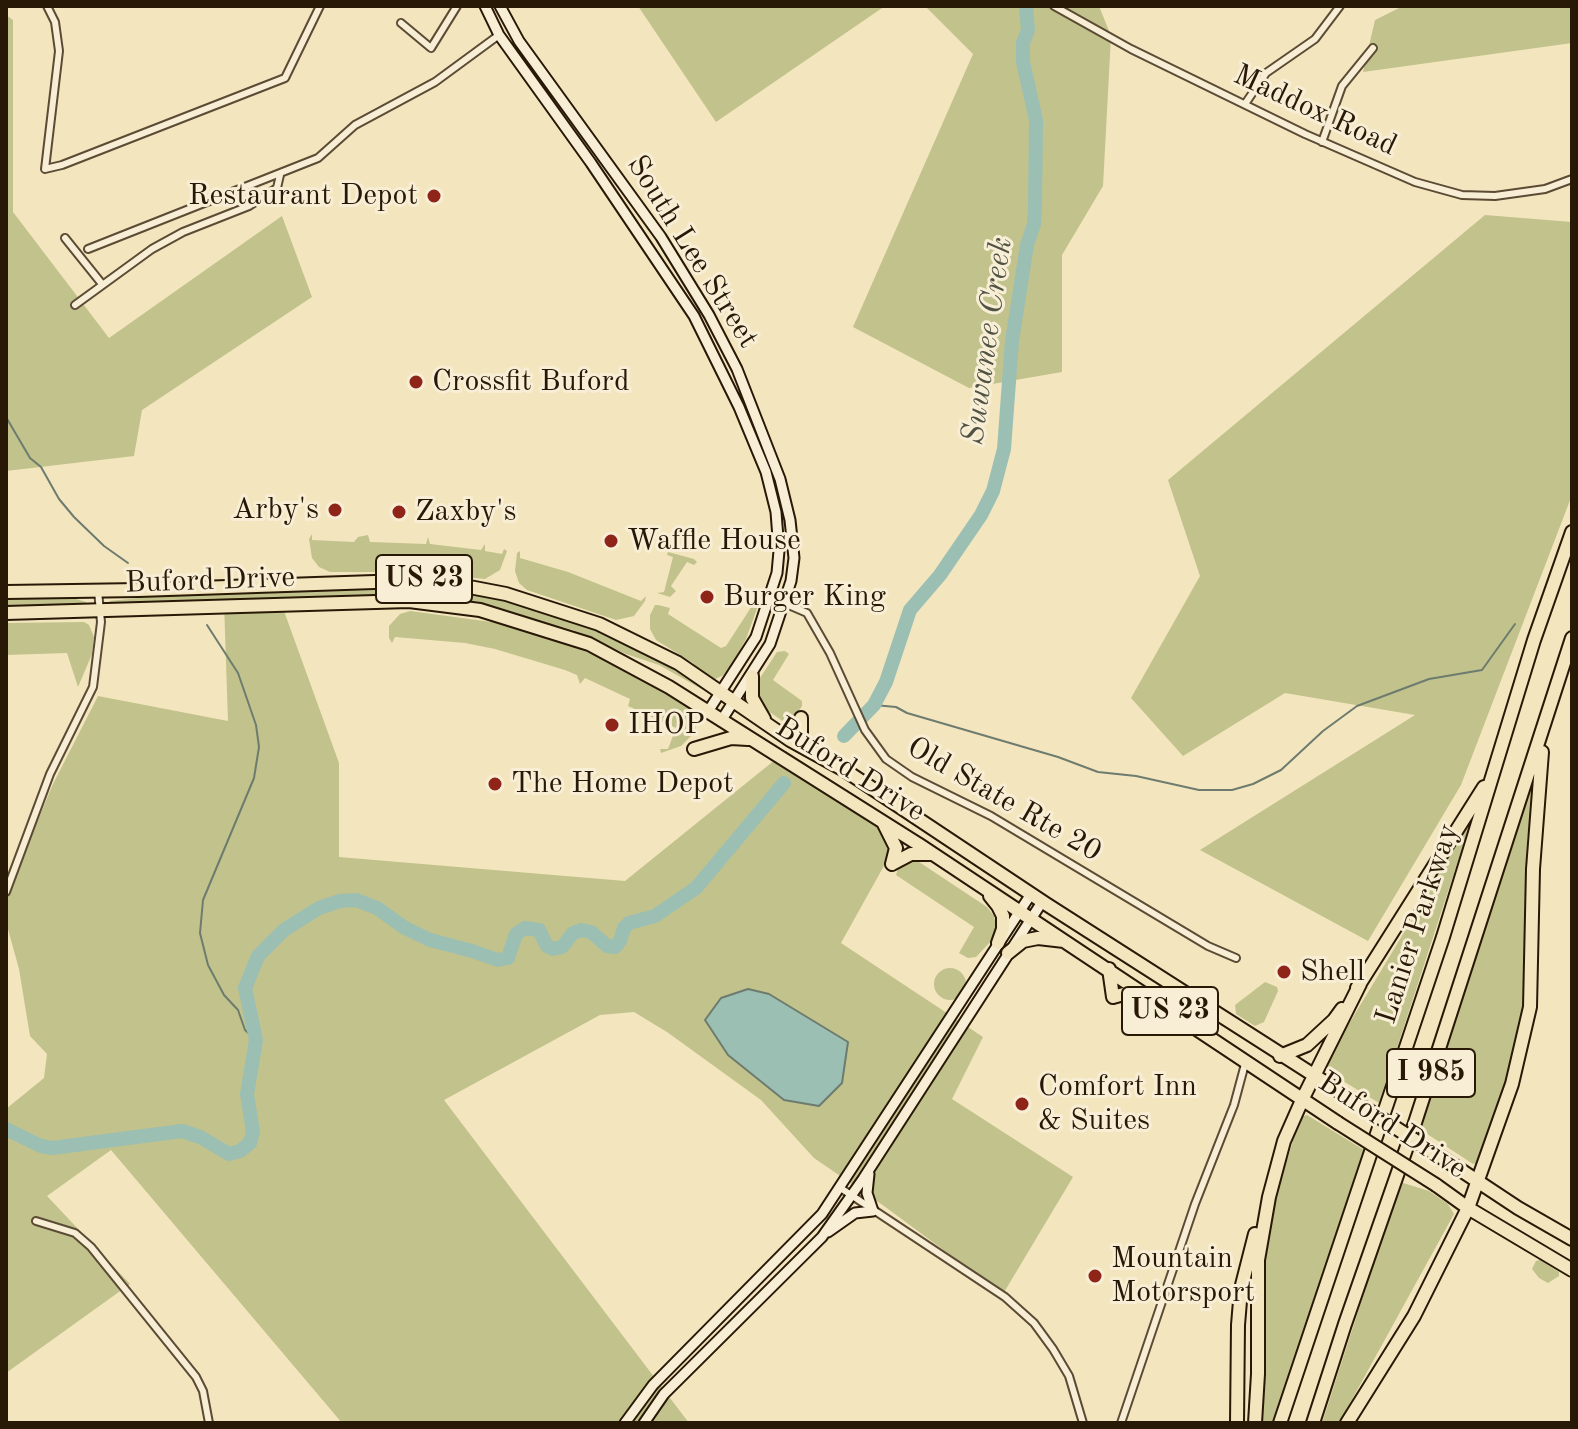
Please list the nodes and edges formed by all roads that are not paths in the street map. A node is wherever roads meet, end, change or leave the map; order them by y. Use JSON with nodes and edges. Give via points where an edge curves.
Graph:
{"nodes":[{"id":1,"x":47,"y":6,"type":"edge"},
{"id":2,"x":320,"y":6,"type":"edge"},
{"id":3,"x":457,"y":6,"type":"edge"},
{"id":4,"x":485,"y":6,"type":"edge"},
{"id":5,"x":500,"y":6,"type":"edge"},
{"id":6,"x":1054,"y":6,"type":"edge"},
{"id":7,"x":1340,"y":6,"type":"edge"},
{"id":8,"x":401,"y":23,"type":"dead end"},
{"id":9,"x":499,"y":35,"type":"junction"},
{"id":10,"x":1373,"y":48,"type":"dead end"},
{"id":11,"x":1245,"y":104,"type":"junction"},
{"id":12,"x":1322,"y":142,"type":"junction"},
{"id":13,"x":280,"y":175,"type":"junction"},
{"id":14,"x":1572,"y":179,"type":"edge"},
{"id":15,"x":65,"y":238,"type":"dead end"},
{"id":16,"x":88,"y":249,"type":"dead end"},
{"id":17,"x":102,"y":284,"type":"junction"},
{"id":18,"x":75,"y":305,"type":"dead end"},
{"id":19,"x":1572,"y":532,"type":"edge"},
{"id":20,"x":98,"y":590,"type":"junction"},
{"id":21,"x":6,"y":592,"type":"edge"},
{"id":22,"x":770,"y":597,"type":"junction"},
{"id":23,"x":784,"y":604,"type":"junction"},
{"id":24,"x":100,"y":611,"type":"junction"},
{"id":25,"x":6,"y":613,"type":"edge"},
{"id":26,"x":1572,"y":638,"type":"edge"},
{"id":27,"x":752,"y":676,"type":"junction"},
{"id":28,"x":718,"y":693,"type":"junction"},
{"id":29,"x":733,"y":702,"type":"junction"},
{"id":30,"x":707,"y":713,"type":"junction"},
{"id":31,"x":721,"y":721,"type":"junction"},
{"id":32,"x":1546,"y":722,"type":"junction"},
{"id":33,"x":771,"y":727,"type":"junction"},
{"id":34,"x":752,"y":739,"type":"junction"},
{"id":35,"x":805,"y":748,"type":"junction"},
{"id":36,"x":694,"y":749,"type":"dead end"},
{"id":37,"x":1492,"y":774,"type":"junction"},
{"id":38,"x":882,"y":821,"type":"junction"},
{"id":39,"x":933,"y":854,"type":"junction"},
{"id":40,"x":977,"y":882,"type":"junction"},
{"id":41,"x":6,"y":892,"type":"edge"},
{"id":42,"x":1036,"y":898,"type":"junction"},
{"id":43,"x":1026,"y":914,"type":"junction"},
{"id":44,"x":1067,"y":941,"type":"junction"},
{"id":45,"x":998,"y":943,"type":"junction"},
{"id":46,"x":1008,"y":953,"type":"junction"},
{"id":47,"x":1236,"y":958,"type":"dead end"},
{"id":48,"x":1109,"y":969,"type":"junction"},
{"id":49,"x":1360,"y":984,"type":"junction"},
{"id":50,"x":1138,"y":990,"type":"junction"},
{"id":51,"x":1280,"y":1056,"type":"junction"},
{"id":52,"x":1245,"y":1064,"type":"junction"},
{"id":53,"x":1260,"y":1072,"type":"junction"},
{"id":54,"x":1313,"y":1077,"type":"junction"},
{"id":55,"x":1303,"y":1098,"type":"junction"},
{"id":56,"x":1290,"y":1129,"type":"junction"},
{"id":57,"x":869,"y":1170,"type":"junction"},
{"id":58,"x":1478,"y":1182,"type":"junction"},
{"id":59,"x":839,"y":1187,"type":"junction"},
{"id":60,"x":851,"y":1196,"type":"junction"},
{"id":61,"x":1269,"y":1197,"type":"junction"},
{"id":62,"x":1468,"y":1208,"type":"junction"},
{"id":63,"x":873,"y":1211,"type":"junction"},
{"id":64,"x":36,"y":1221,"type":"dead end"},
{"id":65,"x":822,"y":1237,"type":"junction"},
{"id":66,"x":1572,"y":1239,"type":"edge"},
{"id":67,"x":1572,"y":1270,"type":"edge"},
{"id":68,"x":209,"y":1423,"type":"edge"},
{"id":69,"x":625,"y":1423,"type":"edge"},
{"id":70,"x":644,"y":1423,"type":"edge"},
{"id":71,"x":1083,"y":1423,"type":"edge"},
{"id":72,"x":1121,"y":1423,"type":"edge"},
{"id":73,"x":1237,"y":1423,"type":"edge"},
{"id":74,"x":1255,"y":1423,"type":"edge"},
{"id":75,"x":1280,"y":1423,"type":"edge"},
{"id":76,"x":1313,"y":1423,"type":"edge"},
{"id":77,"x":1347,"y":1423,"type":"edge"}],
"edges":[{"from":1,"to":2,"type":"street","via":[[59,51],[45,169],[285,78]]},
{"from":3,"to":8,"type":"street","via":[[431,48]]},
{"from":4,"to":9,"type":"main road","name":"South Lee Street"},
{"from":5,"to":23,"type":"main road","name":"South Lee Street","via":[[519,41],[675,259],[737,369],[780,479],[790,520],[794,558]]},
{"from":6,"to":11,"type":"street","name":"Maddox Road"},
{"from":7,"to":11,"type":"street","via":[[1315,39],[1266,73]]},
{"from":9,"to":13,"type":"street","via":[[435,82],[355,125],[318,158]]},
{"from":9,"to":22,"type":"main road","name":"South Lee Street","via":[[672,282],[729,386],[766,472],[776,512],[779,551]]},
{"from":10,"to":12,"type":"street","via":[[1342,86]]},
{"from":11,"to":12,"type":"street","name":"Maddox Road"},
{"from":12,"to":14,"type":"street","name":"Maddox Road","via":[[1415,182],[1462,195],[1545,189]]},
{"from":13,"to":16,"type":"street"},
{"from":13,"to":17,"type":"street","via":[[277,188],[249,206],[183,232]]},
{"from":15,"to":17,"type":"street"},
{"from":17,"to":18,"type":"street"},
{"from":19,"to":37,"type":"highway","name":"Lanier Parkway","number":"I 985"},
{"from":20,"to":21,"type":"highway","name":"Buford Drive","number":"US 23"},
{"from":20,"to":24,"type":"street"},
{"from":20,"to":28,"type":"highway","name":"Buford Drive","number":"US 23","via":[[399,579],[456,582],[536,602],[624,634],[678,663]]},
{"from":22,"to":23,"type":"street","name":"Old State Rte 20"},
{"from":22,"to":28,"type":"main road","name":"South Lee Street","via":[[756,637]]},
{"from":23,"to":27,"type":"main road","name":"South Lee Street"},
{"from":23,"to":47,"type":"street","name":"Old State Rte 20","via":[[807,613],[865,730],[886,759]]},
{"from":24,"to":25,"type":"highway","name":"Buford Drive","number":"US 23"},
{"from":24,"to":30,"type":"highway","name":"Buford Drive","number":"US 23","via":[[409,601],[480,610],[589,644]]},
{"from":24,"to":41,"type":"street","via":[[93,687],[50,774]]},
{"from":26,"to":32,"type":"highway","name":"Lanier Parkway","number":"I 985"},
{"from":27,"to":29,"type":"main road","name":"South Lee Street"},
{"from":27,"to":33,"type":"highway","via":[[754,705]]},
{"from":28,"to":29,"type":"highway","name":"Buford Drive","number":"US 23"},
{"from":28,"to":30,"type":"main road","name":"South Lee Street"},
{"from":29,"to":31,"type":"main road","name":"South Lee Street"},
{"from":29,"to":33,"type":"highway","name":"Buford Drive","number":"US 23"},
{"from":30,"to":31,"type":"highway","name":"Buford Drive","number":"US 23"},
{"from":31,"to":34,"type":"highway","name":"Buford Drive","number":"US 23"},
{"from":32,"to":58,"type":"highway","via":[[1537,787],[1530,1007],[1512,1084]]},
{"from":32,"to":76,"type":"highway","name":"Lanier Parkway","number":"I 985"},
{"from":33,"to":35,"type":"highway","name":"Buford Drive","number":"US 23"},
{"from":33,"to":35,"type":"highway","via":[[801,718]]},
{"from":34,"to":36,"type":"highway","via":[[731,738]]},
{"from":34,"to":38,"type":"highway","name":"Buford Drive","number":"US 23"},
{"from":35,"to":42,"type":"highway","name":"Buford Drive","number":"US 23"},
{"from":37,"to":49,"type":"highway"},
{"from":37,"to":75,"type":"highway","name":"Lanier Parkway","number":"I 985","via":[[1443,937]]},
{"from":38,"to":39,"type":"highway","name":"Buford Drive","number":"US 23"},
{"from":38,"to":39,"type":"highway","via":[[896,848],[892,864],[914,853]]},
{"from":39,"to":40,"type":"highway","name":"Buford Drive","number":"US 23"},
{"from":40,"to":43,"type":"highway","name":"Buford Drive","number":"US 23"},
{"from":40,"to":45,"type":"highway","via":[[1003,916]]},
{"from":42,"to":43,"type":"main road"},
{"from":42,"to":51,"type":"highway","name":"Buford Drive","number":"US 23"},
{"from":43,"to":44,"type":"highway","name":"Buford Drive","number":"US 23"},
{"from":43,"to":45,"type":"main road"},
{"from":43,"to":46,"type":"main road"},
{"from":44,"to":46,"type":"highway","via":[[1023,941]]},
{"from":44,"to":48,"type":"highway","name":"Buford Drive","number":"US 23"},
{"from":45,"to":59,"type":"main road"},
{"from":46,"to":57,"type":"main road"},
{"from":48,"to":50,"type":"highway","name":"Buford Drive","number":"US 23"},
{"from":48,"to":50,"type":"highway","via":[[1113,997]]},
{"from":49,"to":51,"type":"highway","via":[[1307,1045]]},
{"from":49,"to":54,"type":"highway"},
{"from":50,"to":52,"type":"highway","name":"Buford Drive","number":"US 23"},
{"from":51,"to":54,"type":"highway","name":"Buford Drive","number":"US 23"},
{"from":52,"to":53,"type":"highway","name":"Buford Drive","number":"US 23"},
{"from":52,"to":72,"type":"street"},
{"from":53,"to":55,"type":"highway","name":"Buford Drive","number":"US 23"},
{"from":53,"to":56,"type":"highway","via":[[1287,1098]]},
{"from":54,"to":55,"type":"highway"},
{"from":54,"to":58,"type":"highway","name":"Buford Drive","bridge":true},
{"from":55,"to":56,"type":"highway"},
{"from":55,"to":62,"type":"highway","name":"Buford Drive","number":"US 23","bridge":true},
{"from":56,"to":61,"type":"highway"},
{"from":57,"to":60,"type":"main road"},
{"from":57,"to":63,"type":"main road","via":[[867,1193]]},
{"from":58,"to":62,"type":"highway"},
{"from":58,"to":66,"type":"highway","name":"Buford Drive"},
{"from":59,"to":60,"type":"street"},
{"from":59,"to":69,"type":"main road","via":[[822,1214],[653,1385]]},
{"from":60,"to":63,"type":"street"},
{"from":60,"to":65,"type":"main road"},
{"from":61,"to":73,"type":"highway","via":[[1241,1289]]},
{"from":61,"to":74,"type":"highway","via":[[1258,1260]]},
{"from":62,"to":67,"type":"highway","name":"Buford Drive"},
{"from":62,"to":77,"type":"highway","via":[[1414,1316]]},
{"from":63,"to":65,"type":"main road","via":[[855,1213]]},
{"from":63,"to":71,"type":"street","via":[[1005,1297],[1034,1323],[1069,1376]]},
{"from":64,"to":68,"type":"street","via":[[75,1233],[91,1247],[196,1377]]},
{"from":65,"to":70,"type":"main road","via":[[664,1394]]}]}
